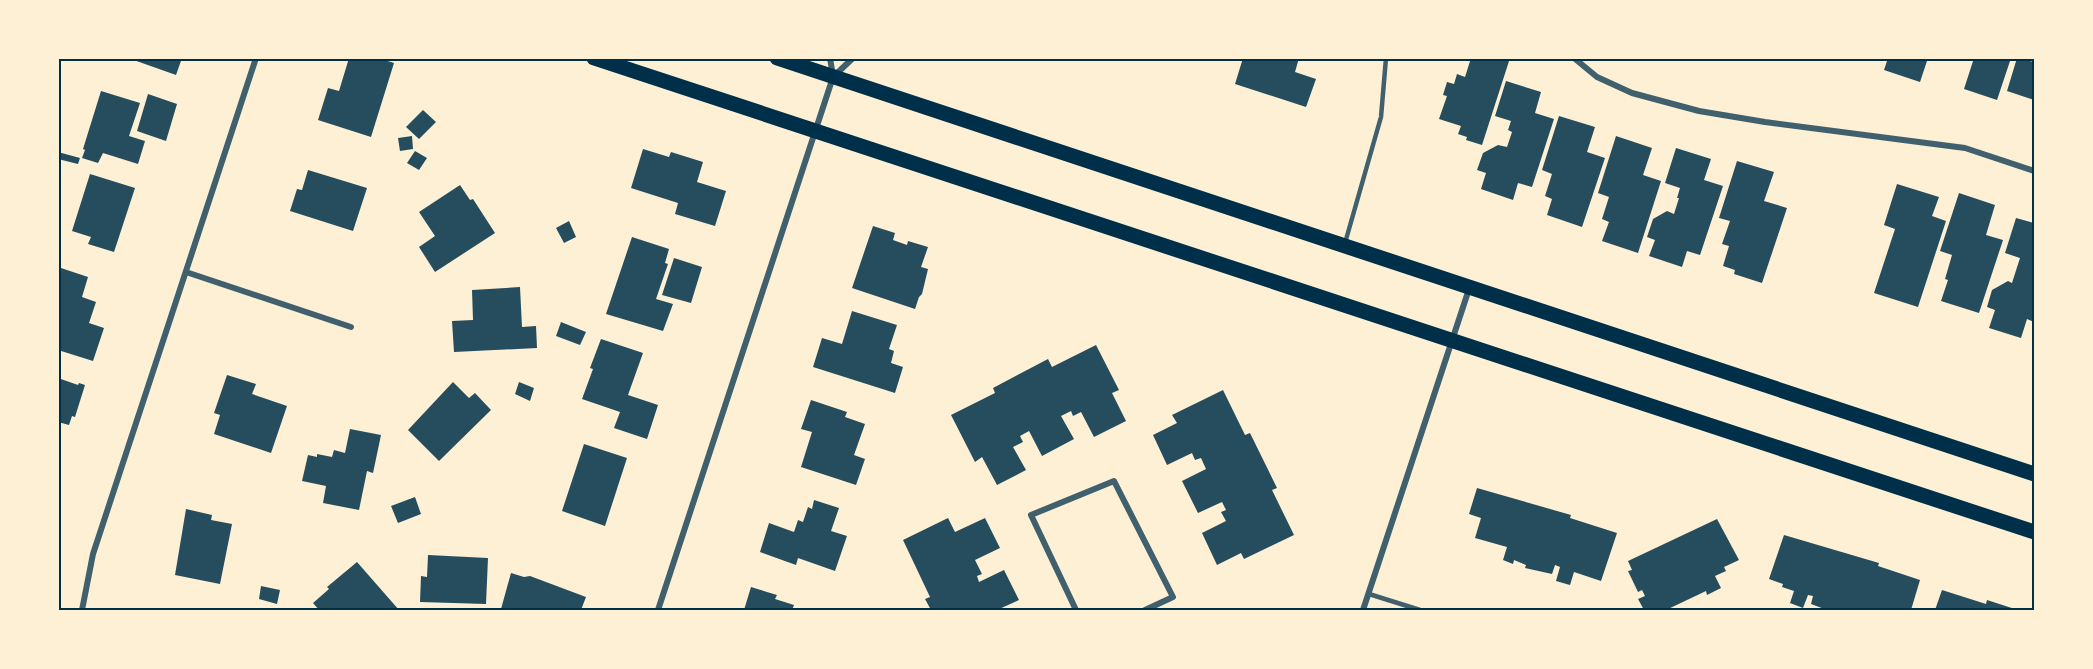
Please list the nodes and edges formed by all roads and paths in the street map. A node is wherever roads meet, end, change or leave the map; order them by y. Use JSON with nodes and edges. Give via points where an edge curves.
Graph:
{"nodes":[{"id":1,"x":256,"y":58,"type":"edge"},
{"id":2,"x":594,"y":58,"type":"edge"},
{"id":3,"x":777,"y":58,"type":"edge"},
{"id":4,"x":830,"y":58,"type":"edge"},
{"id":5,"x":853,"y":58,"type":"edge"},
{"id":6,"x":1386,"y":58,"type":"edge"},
{"id":7,"x":1574,"y":58,"type":"edge"},
{"id":8,"x":833,"y":77,"type":"junction"},
{"id":9,"x":815,"y":130,"type":"junction"},
{"id":10,"x":2034,"y":171,"type":"edge"},
{"id":11,"x":1344,"y":245,"type":"junction"},
{"id":12,"x":186,"y":272,"type":"junction"},
{"id":13,"x":1470,"y":288,"type":"junction"},
{"id":14,"x":351,"y":327,"type":"dead end"},
{"id":15,"x":1451,"y":340,"type":"junction"},
{"id":16,"x":2034,"y":474,"type":"edge"},
{"id":17,"x":2034,"y":532,"type":"edge"},
{"id":18,"x":1369,"y":594,"type":"junction"},
{"id":19,"x":82,"y":610,"type":"edge"},
{"id":20,"x":658,"y":610,"type":"edge"},
{"id":21,"x":1076,"y":610,"type":"edge"},
{"id":22,"x":1145,"y":610,"type":"edge"},
{"id":23,"x":1363,"y":610,"type":"edge"},
{"id":24,"x":1420,"y":610,"type":"edge"}],
"edges":[{"from":1,"to":12,"type":"street"},
{"from":2,"to":9,"type":"main road"},
{"from":3,"to":8,"type":"main road"},
{"from":4,"to":8,"type":"street"},
{"from":5,"to":8,"type":"street"},
{"from":6,"to":11,"type":"lane","via":[[1381,117]]},
{"from":7,"to":10,"type":"street","via":[[1597,77],[1632,93],[1699,111],[1965,148]]},
{"from":8,"to":9,"type":"street"},
{"from":8,"to":11,"type":"main road"},
{"from":9,"to":15,"type":"main road"},
{"from":9,"to":20,"type":"street"},
{"from":11,"to":13,"type":"main road"},
{"from":12,"to":14,"type":"street"},
{"from":12,"to":19,"type":"street","via":[[93,554]]},
{"from":13,"to":15,"type":"street"},
{"from":13,"to":16,"type":"main road"},
{"from":15,"to":17,"type":"main road"},
{"from":15,"to":18,"type":"street"},
{"from":18,"to":23,"type":"street"},
{"from":18,"to":24,"type":"lane"},
{"from":21,"to":22,"type":"street","via":[[1031,515],[1114,481],[1173,597]]}]}
